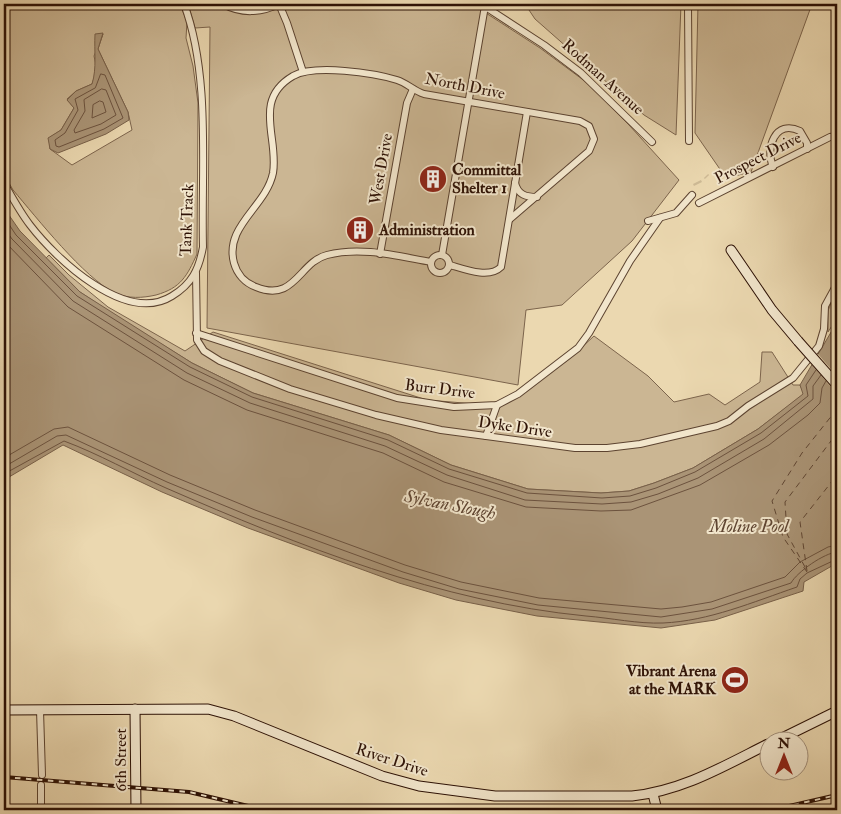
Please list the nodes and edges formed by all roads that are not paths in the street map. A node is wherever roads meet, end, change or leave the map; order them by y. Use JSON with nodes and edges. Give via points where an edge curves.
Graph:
{"nodes":[{"id":1,"x":184,"y":4,"type":"edge"},
{"id":2,"x":223,"y":4,"type":"edge"},
{"id":3,"x":279,"y":4,"type":"edge"},
{"id":4,"x":688,"y":4,"type":"edge"},
{"id":5,"x":483,"y":5,"type":"edge"},
{"id":6,"x":303,"y":72,"type":"junction"},
{"id":7,"x":413,"y":89,"type":"junction"},
{"id":8,"x":468,"y":101,"type":"junction"},
{"id":9,"x":527,"y":112,"type":"junction"},
{"id":10,"x":830,"y":137,"type":"dead end"},
{"id":11,"x":689,"y":141,"type":"dead end"},
{"id":12,"x":652,"y":142,"type":"dead end"},
{"id":13,"x":807,"y":149,"type":"junction"},
{"id":14,"x":773,"y":166,"type":"junction"},
{"id":15,"x":4,"y":183,"type":"edge"},
{"id":16,"x":515,"y":183,"type":"junction"},
{"id":17,"x":692,"y":195,"type":"dead end"},
{"id":18,"x":537,"y":197,"type":"junction"},
{"id":19,"x":699,"y":203,"type":"dead end"},
{"id":20,"x":660,"y":218,"type":"junction"},
{"id":21,"x":510,"y":219,"type":"junction"},
{"id":22,"x":648,"y":220,"type":"dead end"},
{"id":23,"x":731,"y":250,"type":"dead end"},
{"id":24,"x":380,"y":254,"type":"junction"},
{"id":25,"x":442,"y":255,"type":"junction"},
{"id":26,"x":432,"y":262,"type":"junction"},
{"id":27,"x":450,"y":266,"type":"junction"},
{"id":28,"x":196,"y":273,"type":"junction"},
{"id":29,"x":837,"y":284,"type":"edge"},
{"id":30,"x":196,"y":333,"type":"junction"},
{"id":31,"x":837,"y":385,"type":"edge"},
{"id":32,"x":497,"y":405,"type":"junction"},
{"id":33,"x":486,"y":436,"type":"junction"},
{"id":34,"x":135,"y":709,"type":"junction"},
{"id":35,"x":4,"y":710,"type":"edge"},
{"id":36,"x":40,"y":710,"type":"junction"},
{"id":37,"x":837,"y":712,"type":"edge"},
{"id":38,"x":795,"y":732,"type":"edge"},
{"id":39,"x":758,"y":749,"type":"edge"},
{"id":40,"x":42,"y":775,"type":"dead end"},
{"id":41,"x":41,"y":785,"type":"dead end"},
{"id":42,"x":654,"y":794,"type":"junction"},
{"id":43,"x":41,"y":810,"type":"edge"},
{"id":44,"x":136,"y":810,"type":"edge"},
{"id":45,"x":658,"y":810,"type":"edge"}],
"edges":[{"from":1,"to":28,"type":"street","name":"Tank Track","via":[[197,54],[201,105],[203,247]]},
{"from":2,"to":3,"type":"street","via":[[251,12]]},
{"from":3,"to":6,"type":"street"},
{"from":4,"to":11,"type":"street"},
{"from":5,"to":8,"type":"street"},
{"from":5,"to":12,"type":"street","name":"Rodman Avenue","via":[[581,73]]},
{"from":6,"to":7,"type":"street","name":"North Drive","via":[[326,70],[386,78]]},
{"from":6,"to":24,"type":"street","via":[[284,83],[272,103],[269,123],[273,173],[264,196],[235,234],[231,251],[236,270],[252,285],[278,289],[296,282],[308,267],[325,256],[357,251]]},
{"from":7,"to":8,"type":"street","name":"North Drive","via":[[424,94]]},
{"from":7,"to":24,"type":"street","name":"West Drive","via":[[407,103]]},
{"from":8,"to":9,"type":"street","name":"North Drive"},
{"from":8,"to":25,"type":"street"},
{"from":9,"to":16,"type":"street"},
{"from":9,"to":18,"type":"street","name":"North Drive","via":[[580,121],[592,130],[594,144]]},
{"from":10,"to":13,"type":"street","name":"Prospect Drive"},
{"from":13,"to":14,"type":"street","name":"Prospect Drive"},
{"from":13,"to":14,"type":"street","via":[[800,131],[781,130],[771,143]]},
{"from":14,"to":19,"type":"street","name":"Prospect Drive"},
{"from":15,"to":28,"type":"street","name":"Tank Track","via":[[29,224],[56,253],[75,270],[117,297],[139,304],[159,302],[178,292]]},
{"from":16,"to":18,"type":"street","via":[[523,195]]},
{"from":16,"to":21,"type":"street"},
{"from":17,"to":20,"type":"street","name":"Burr Drive","via":[[676,213]]},
{"from":18,"to":21,"type":"street"},
{"from":20,"to":22,"type":"street","name":"Burr Drive"},
{"from":20,"to":32,"type":"street","name":"Burr Drive","via":[[630,261],[584,340],[541,377]]},
{"from":21,"to":27,"type":"street","via":[[500,267],[491,273]]},
{"from":23,"to":31,"type":"main road","bridge":true,"via":[[772,310]]},
{"from":24,"to":26,"type":"street"},
{"from":25,"to":26,"type":"street","via":[[434,257]]},
{"from":25,"to":27,"type":"street"},
{"from":26,"to":27,"type":"street","via":[[432,268],[438,273]]},
{"from":28,"to":30,"type":"street"},
{"from":29,"to":33,"type":"street","name":"Dyke Drive","via":[[826,306],[819,346],[792,378],[729,421],[673,437],[608,448],[555,446]]},
{"from":30,"to":32,"type":"street","name":"Burr Drive","via":[[397,398],[454,407]]},
{"from":30,"to":33,"type":"street","name":"Dyke Drive","via":[[200,347],[211,356],[290,389],[400,421]]},
{"from":32,"to":33,"type":"street"},
{"from":34,"to":36,"type":"main road","name":"River Drive"},
{"from":34,"to":42,"type":"main road","name":"River Drive","via":[[195,708],[222,712],[382,776],[420,786],[495,796]]},
{"from":34,"to":44,"type":"main road","name":"6th Street"},
{"from":35,"to":36,"type":"main road","name":"River Drive"},
{"from":36,"to":40,"type":"street"},
{"from":37,"to":38,"type":"main road"},
{"from":39,"to":42,"type":"main road","name":"River Drive","via":[[680,786]]},
{"from":41,"to":43,"type":"street"},
{"from":42,"to":45,"type":"main road"}]}
